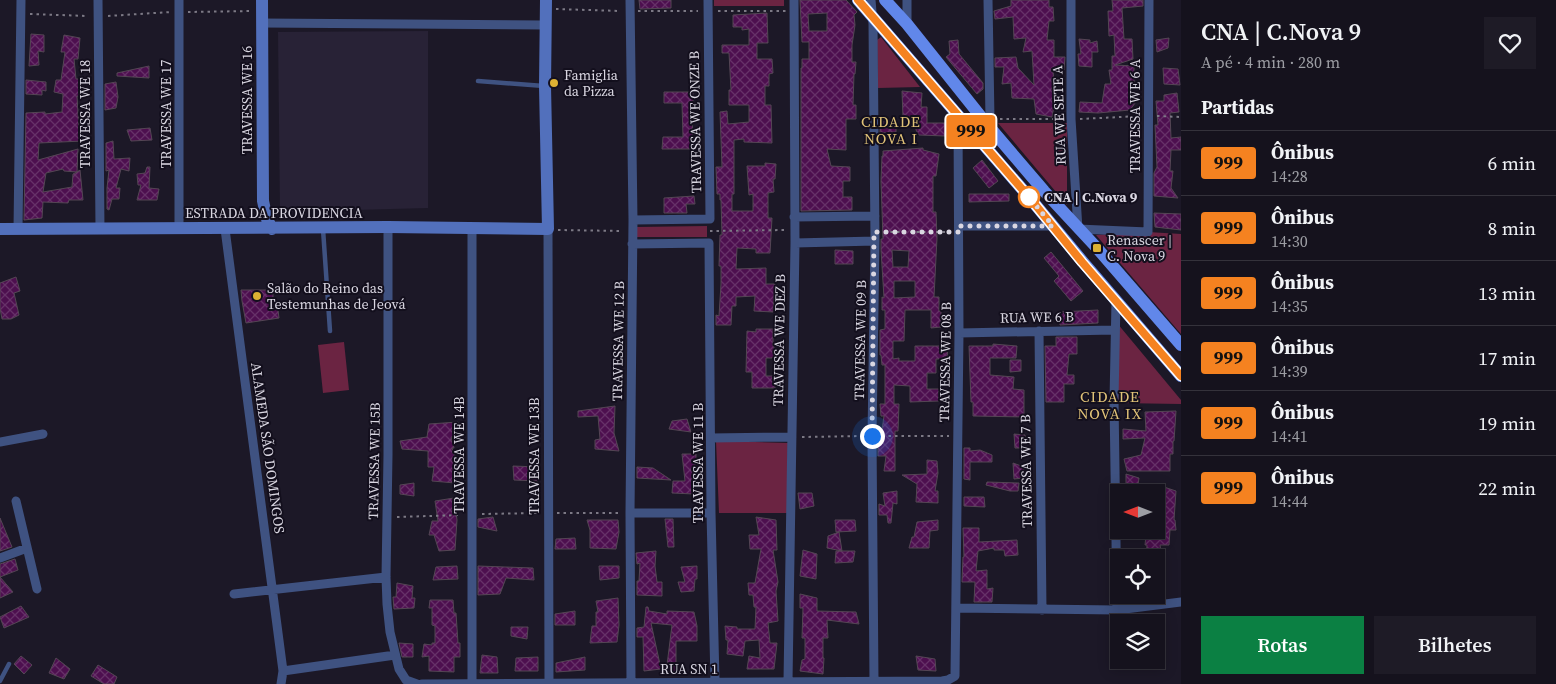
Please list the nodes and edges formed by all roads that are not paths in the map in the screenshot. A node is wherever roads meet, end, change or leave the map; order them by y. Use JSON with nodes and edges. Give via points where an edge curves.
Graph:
{"nodes":[{"id":1,"x":21,"y":0,"type":"edge"},
{"id":2,"x":98,"y":0,"type":"edge"},
{"id":3,"x":179,"y":0,"type":"edge"},
{"id":4,"x":630,"y":0,"type":"edge"},
{"id":5,"x":708,"y":0,"type":"edge"},
{"id":6,"x":794,"y":0,"type":"edge"},
{"id":7,"x":858,"y":0,"type":"edge"},
{"id":8,"x":871,"y":0,"type":"edge"},
{"id":9,"x":886,"y":0,"type":"edge"},
{"id":10,"x":907,"y":0,"type":"edge"},
{"id":11,"x":988,"y":0,"type":"edge"},
{"id":12,"x":1071,"y":0,"type":"edge"},
{"id":13,"x":1149,"y":0,"type":"edge"},
{"id":14,"x":546,"y":4,"type":"edge"},
{"id":15,"x":262,"y":12,"type":"edge"},
{"id":16,"x":872,"y":17,"type":"junction"},
{"id":17,"x":908,"y":24,"type":"junction"},
{"id":18,"x":545,"y":25,"type":"junction"},
{"id":19,"x":478,"y":81,"type":"dead end"},
{"id":20,"x":545,"y":86,"type":"junction"},
{"id":21,"x":958,"y":116,"type":"junction"},
{"id":22,"x":988,"y":121,"type":"junction"},
{"id":23,"x":263,"y":201,"type":"junction"},
{"id":24,"x":874,"y":216,"type":"junction"},
{"id":25,"x":794,"y":217,"type":"junction"},
{"id":26,"x":634,"y":220,"type":"junction"},
{"id":27,"x":388,"y":227,"type":"junction"},
{"id":28,"x":100,"y":228,"type":"junction"},
{"id":29,"x":179,"y":228,"type":"junction"},
{"id":30,"x":245,"y":228,"type":"junction"},
{"id":31,"x":272,"y":228,"type":"junction"},
{"id":32,"x":322,"y":228,"type":"junction"},
{"id":33,"x":472,"y":228,"type":"junction"},
{"id":34,"x":1078,"y":228,"type":"junction"},
{"id":35,"x":18,"y":229,"type":"junction"},
{"id":36,"x":225,"y":229,"type":"junction"},
{"id":37,"x":548,"y":229,"type":"junction"},
{"id":38,"x":960,"y":229,"type":"junction"},
{"id":39,"x":0,"y":230,"type":"edge"},
{"id":40,"x":1056,"y":230,"type":"junction"},
{"id":41,"x":874,"y":237,"type":"junction"},
{"id":42,"x":794,"y":243,"type":"junction"},
{"id":43,"x":632,"y":244,"type":"junction"},
{"id":44,"x":1116,"y":301,"type":"junction"},
{"id":45,"x":1114,"y":330,"type":"junction"},
{"id":46,"x":1039,"y":331,"type":"junction"},
{"id":47,"x":330,"y":332,"type":"dead end"},
{"id":48,"x":959,"y":333,"type":"junction"},
{"id":49,"x":1181,"y":346,"type":"edge"},
{"id":50,"x":1181,"y":376,"type":"edge"},
{"id":51,"x":44,"y":434,"type":"dead end"},
{"id":52,"x":792,"y":437,"type":"junction"},
{"id":53,"x":711,"y":438,"type":"junction"},
{"id":54,"x":0,"y":442,"type":"edge"},
{"id":55,"x":16,"y":501,"type":"dead end"},
{"id":56,"x":630,"y":513,"type":"junction"},
{"id":57,"x":711,"y":513,"type":"junction"},
{"id":58,"x":27,"y":548,"type":"junction"},
{"id":59,"x":0,"y":558,"type":"edge"},
{"id":60,"x":386,"y":578,"type":"junction"},
{"id":61,"x":37,"y":588,"type":"dead end"},
{"id":62,"x":273,"y":589,"type":"junction"},
{"id":63,"x":234,"y":594,"type":"dead end"},
{"id":64,"x":1181,"y":602,"type":"edge"},
{"id":65,"x":956,"y":608,"type":"junction"},
{"id":66,"x":1042,"y":610,"type":"junction"},
{"id":67,"x":1117,"y":610,"type":"junction"},
{"id":68,"x":395,"y":655,"type":"junction"},
{"id":69,"x":9,"y":664,"type":"dead end"},
{"id":70,"x":283,"y":671,"type":"junction"},
{"id":71,"x":955,"y":676,"type":"joint"},
{"id":72,"x":0,"y":681,"type":"edge"},
{"id":73,"x":788,"y":681,"type":"junction"},
{"id":74,"x":874,"y":681,"type":"junction"},
{"id":75,"x":549,"y":682,"type":"junction"},
{"id":76,"x":715,"y":682,"type":"junction"},
{"id":77,"x":470,"y":683,"type":"edge"},
{"id":78,"x":512,"y":683,"type":"edge"},
{"id":79,"x":631,"y":683,"type":"edge"},
{"id":80,"x":281,"y":684,"type":"edge"},
{"id":81,"x":417,"y":684,"type":"edge"},
{"id":82,"x":422,"y":684,"type":"edge"},
{"id":83,"x":441,"y":684,"type":"edge"}],
"edges":[{"from":1,"to":35,"type":"street"},
{"from":2,"to":28,"type":"street","name":"TRAVESSA WE 18"},
{"from":3,"to":29,"type":"street","name":"TRAVESSA WE 17"},
{"from":4,"to":26,"type":"street","name":"TRAVESSA WE 12 B"},
{"from":5,"to":26,"type":"street","name":"TRAVESSA WE ONZE B","via":[[710,220]]},
{"from":6,"to":25,"type":"street","name":"TRAVESSA WE DEZ B"},
{"from":7,"to":16,"type":"main road"},
{"from":8,"to":16,"type":"street","name":"TRAVESSA WE 09 B"},
{"from":9,"to":17,"type":"main road"},
{"from":10,"to":17,"type":"street"},
{"from":11,"to":22,"type":"street"},
{"from":12,"to":34,"type":"street","name":"RUA WE SETE A","via":[[1071,119]]},
{"from":13,"to":34,"type":"street","name":"TRAVESSA WE 6 A","via":[[1148,232]]},
{"from":14,"to":18,"type":"main road","name":"TRAVESSA WE 13B"},
{"from":15,"to":18,"type":"street"},
{"from":15,"to":23,"type":"main road","name":"TRAVESSA WE 16"},
{"from":16,"to":21,"type":"main road"},
{"from":16,"to":24,"type":"street","name":"TRAVESSA WE 09 B"},
{"from":17,"to":22,"type":"main road"},
{"from":18,"to":20,"type":"main road","name":"TRAVESSA WE 13B"},
{"from":19,"to":20,"type":"lane"},
{"from":20,"to":37,"type":"main road","name":"TRAVESSA WE 13B"},
{"from":21,"to":38,"type":"street","name":"TRAVESSA WE 08 B"},
{"from":21,"to":40,"type":"main road"},
{"from":22,"to":34,"type":"main road"},
{"from":23,"to":30,"type":"main road","via":[[255,220]]},
{"from":23,"to":31,"type":"main road"},
{"from":24,"to":25,"type":"street"},
{"from":24,"to":41,"type":"street","name":"TRAVESSA WE 09 B"},
{"from":25,"to":42,"type":"street","name":"TRAVESSA WE DEZ B"},
{"from":26,"to":43,"type":"street","name":"TRAVESSA WE 12 B"},
{"from":27,"to":32,"type":"main road","name":"ESTRADA DA PROVIDENCIA"},
{"from":27,"to":33,"type":"main road","name":"ESTRADA DA PROVIDENCIA"},
{"from":27,"to":60,"type":"street","name":"TRAVESSA WE 15B"},
{"from":28,"to":29,"type":"main road","name":"ESTRADA DA PROVIDENCIA"},
{"from":28,"to":35,"type":"main road","name":"ESTRADA DA PROVIDENCIA"},
{"from":29,"to":36,"type":"main road","name":"ESTRADA DA PROVIDENCIA"},
{"from":30,"to":31,"type":"main road","name":"ESTRADA DA PROVIDENCIA"},
{"from":30,"to":36,"type":"main road","name":"ESTRADA DA PROVIDENCIA"},
{"from":31,"to":32,"type":"main road","name":"ESTRADA DA PROVIDENCIA"},
{"from":32,"to":47,"type":"lane"},
{"from":33,"to":37,"type":"main road","name":"ESTRADA DA PROVIDENCIA"},
{"from":33,"to":77,"type":"street","name":"TRAVESSA WE 14B"},
{"from":34,"to":40,"type":"main road"},
{"from":34,"to":49,"type":"main road"},
{"from":35,"to":39,"type":"main road","name":"ESTRADA DA PROVIDENCIA"},
{"from":36,"to":62,"type":"street","name":"ALAMEDA SÃO DOMINGOS"},
{"from":37,"to":75,"type":"street","name":"TRAVESSA WE 13B"},
{"from":38,"to":40,"type":"street"},
{"from":38,"to":48,"type":"street","name":"TRAVESSA WE 08 B"},
{"from":40,"to":44,"type":"main road"},
{"from":41,"to":42,"type":"street"},
{"from":41,"to":74,"type":"street","name":"TRAVESSA WE 09 B"},
{"from":42,"to":52,"type":"street","name":"TRAVESSA WE DEZ B"},
{"from":43,"to":53,"type":"street","name":"TRAVESSA WE 11 B","via":[[709,243]]},
{"from":43,"to":56,"type":"street","name":"TRAVESSA WE 12 B"},
{"from":44,"to":45,"type":"street"},
{"from":44,"to":50,"type":"main road"},
{"from":45,"to":46,"type":"street","name":"RUA WE 6 B"},
{"from":45,"to":67,"type":"street"},
{"from":46,"to":48,"type":"street","name":"RUA WE 6 B"},
{"from":46,"to":66,"type":"street","name":"TRAVESSA WE 7 B"},
{"from":48,"to":65,"type":"street","name":"TRAVESSA WE 08 B"},
{"from":51,"to":54,"type":"street"},
{"from":52,"to":53,"type":"street"},
{"from":52,"to":73,"type":"street","name":"TRAVESSA WE DEZ B"},
{"from":53,"to":57,"type":"street","name":"TRAVESSA WE 11 B"},
{"from":55,"to":58,"type":"street"},
{"from":56,"to":57,"type":"street"},
{"from":56,"to":79,"type":"street","name":"TRAVESSA WE 12 B"},
{"from":57,"to":76,"type":"street","name":"TRAVESSA WE 11 B"},
{"from":58,"to":59,"type":"street"},
{"from":58,"to":61,"type":"street"},
{"from":60,"to":62,"type":"street"},
{"from":60,"to":68,"type":"street","name":"TRAVESSA WE 15B"},
{"from":62,"to":63,"type":"street"},
{"from":62,"to":70,"type":"street","name":"ALAMEDA SÃO DOMINGOS"},
{"from":64,"to":67,"type":"street"},
{"from":65,"to":66,"type":"street"},
{"from":65,"to":71,"type":"street","name":"TRAVESSA WE 08 B"},
{"from":66,"to":67,"type":"street"},
{"from":68,"to":70,"type":"street"},
{"from":68,"to":81,"type":"street","name":"TRAVESSA WE 15B","via":[[402,676]]},
{"from":69,"to":72,"type":"lane"},
{"from":70,"to":80,"type":"street","name":"ALAMEDA SÃO DOMINGOS"},
{"from":71,"to":74,"type":"street","name":"RUA SN 1","via":[[948,680]]},
{"from":73,"to":74,"type":"street","name":"RUA SN 1"},
{"from":73,"to":76,"type":"street","name":"RUA SN 1"},
{"from":75,"to":78,"type":"street","name":"RUA SN 1"},
{"from":75,"to":79,"type":"street","name":"RUA SN 1"},
{"from":76,"to":79,"type":"street","name":"RUA SN 1"},
{"from":77,"to":78,"type":"street","name":"RUA SN 1"},
{"from":77,"to":83,"type":"street","name":"RUA SN 1"},
{"from":82,"to":83,"type":"street","name":"RUA SN 1"}]}
